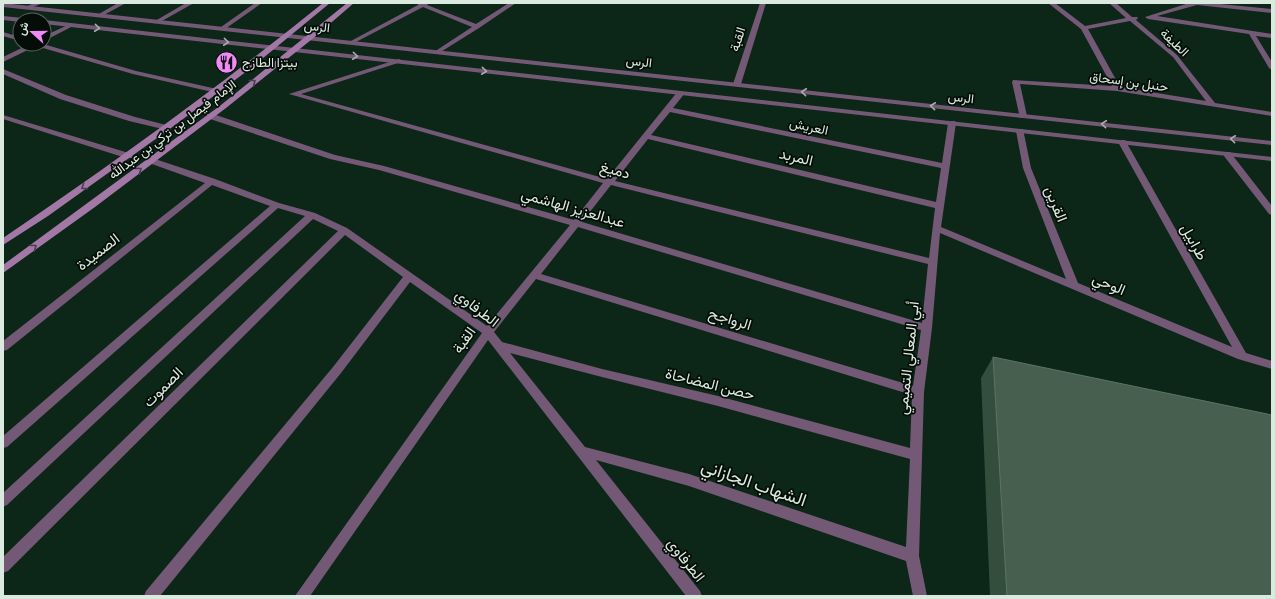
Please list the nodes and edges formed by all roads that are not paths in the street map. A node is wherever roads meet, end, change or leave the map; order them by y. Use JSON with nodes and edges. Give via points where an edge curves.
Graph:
{"nodes":[{"id":1,"x":40,"y":3,"type":"edge"},
{"id":2,"x":123,"y":3,"type":"edge"},
{"id":3,"x":191,"y":3,"type":"edge"},
{"id":4,"x":259,"y":3,"type":"edge"},
{"id":5,"x":327,"y":3,"type":"edge"},
{"id":6,"x":351,"y":3,"type":"edge"},
{"id":7,"x":513,"y":3,"type":"edge"},
{"id":8,"x":763,"y":3,"type":"edge"},
{"id":9,"x":1051,"y":3,"type":"edge"},
{"id":10,"x":1112,"y":3,"type":"edge"},
{"id":11,"x":1192,"y":3,"type":"edge"},
{"id":12,"x":422,"y":4,"type":"edge"},
{"id":13,"x":1195,"y":4,"type":"edge"},
{"id":14,"x":3,"y":5,"type":"edge"},
{"id":15,"x":28,"y":8,"type":"junction"},
{"id":16,"x":1272,"y":11,"type":"edge"},
{"id":17,"x":100,"y":15,"type":"junction"},
{"id":18,"x":1148,"y":16,"type":"junction"},
{"id":19,"x":1132,"y":19,"type":"junction"},
{"id":20,"x":158,"y":21,"type":"junction"},
{"id":21,"x":52,"y":23,"type":"edge"},
{"id":22,"x":72,"y":25,"type":"junction"},
{"id":23,"x":477,"y":27,"type":"junction"},
{"id":24,"x":223,"y":28,"type":"junction"},
{"id":25,"x":1084,"y":28,"type":"junction"},
{"id":26,"x":1252,"y":34,"type":"junction"},
{"id":27,"x":289,"y":35,"type":"junction"},
{"id":28,"x":52,"y":36,"type":"edge"},
{"id":29,"x":1272,"y":36,"type":"edge"},
{"id":30,"x":311,"y":37,"type":"junction"},
{"id":31,"x":352,"y":42,"type":"junction"},
{"id":32,"x":274,"y":47,"type":"junction"},
{"id":33,"x":52,"y":49,"type":"edge"},
{"id":34,"x":295,"y":50,"type":"junction"},
{"id":35,"x":439,"y":51,"type":"junction"},
{"id":36,"x":19,"y":52,"type":"edge"},
{"id":37,"x":3,"y":60,"type":"edge"},
{"id":38,"x":398,"y":61,"type":"junction"},
{"id":39,"x":1270,"y":62,"type":"edge"},
{"id":40,"x":1272,"y":68,"type":"edge"},
{"id":41,"x":3,"y":71,"type":"edge"},
{"id":42,"x":738,"y":84,"type":"junction"},
{"id":43,"x":1117,"y":89,"type":"junction"},
{"id":44,"x":217,"y":91,"type":"junction"},
{"id":45,"x":681,"y":93,"type":"junction"},
{"id":46,"x":1213,"y":105,"type":"junction"},
{"id":47,"x":668,"y":109,"type":"junction"},
{"id":48,"x":1272,"y":114,"type":"edge"},
{"id":49,"x":210,"y":116,"type":"junction"},
{"id":50,"x":1023,"y":116,"type":"junction"},
{"id":51,"x":3,"y":117,"type":"edge"},
{"id":52,"x":952,"y":123,"type":"junction"},
{"id":53,"x":167,"y":128,"type":"junction"},
{"id":54,"x":1020,"y":131,"type":"junction"},
{"id":55,"x":646,"y":136,"type":"junction"},
{"id":56,"x":1122,"y":142,"type":"junction"},
{"id":57,"x":1272,"y":143,"type":"edge"},
{"id":58,"x":1227,"y":154,"type":"junction"},
{"id":59,"x":129,"y":156,"type":"junction"},
{"id":60,"x":1272,"y":159,"type":"edge"},
{"id":61,"x":152,"y":161,"type":"junction"},
{"id":62,"x":945,"y":166,"type":"junction"},
{"id":63,"x":212,"y":181,"type":"junction"},
{"id":64,"x":608,"y":182,"type":"junction"},
{"id":65,"x":276,"y":205,"type":"junction"},
{"id":66,"x":939,"y":206,"type":"junction"},
{"id":67,"x":1272,"y":212,"type":"edge"},
{"id":68,"x":312,"y":215,"type":"junction"},
{"id":69,"x":575,"y":223,"type":"junction"},
{"id":70,"x":936,"y":228,"type":"junction"},
{"id":71,"x":344,"y":230,"type":"junction"},
{"id":72,"x":5,"y":238,"type":"edge"},
{"id":73,"x":933,"y":262,"type":"junction"},
{"id":74,"x":3,"y":270,"type":"edge"},
{"id":75,"x":534,"y":275,"type":"junction"},
{"id":76,"x":409,"y":276,"type":"junction"},
{"id":77,"x":1074,"y":286,"type":"junction"},
{"id":78,"x":927,"y":328,"type":"junction"},
{"id":79,"x":488,"y":332,"type":"junction"},
{"id":80,"x":497,"y":345,"type":"junction"},
{"id":81,"x":3,"y":347,"type":"edge"},
{"id":82,"x":1242,"y":356,"type":"junction"},
{"id":83,"x":1272,"y":365,"type":"edge"},
{"id":84,"x":918,"y":392,"type":"junction"},
{"id":85,"x":3,"y":443,"type":"edge"},
{"id":86,"x":582,"y":452,"type":"junction"},
{"id":87,"x":916,"y":455,"type":"junction"},
{"id":88,"x":3,"y":501,"type":"edge"},
{"id":89,"x":912,"y":556,"type":"junction"},
{"id":90,"x":3,"y":566,"type":"edge"},
{"id":91,"x":151,"y":596,"type":"edge"},
{"id":92,"x":302,"y":596,"type":"edge"},
{"id":93,"x":695,"y":596,"type":"edge"},
{"id":94,"x":920,"y":596,"type":"edge"}],
"edges":[{"from":1,"to":15,"type":"street"},
{"from":2,"to":17,"type":"street"},
{"from":3,"to":20,"type":"street"},
{"from":4,"to":24,"type":"street"},
{"from":5,"to":27,"type":"main road","name":"الإمام فيصل بن تركي بن عبدالله"},
{"from":6,"to":30,"type":"main road","name":"الإمام فيصل بن تركي بن عبدالله"},
{"from":7,"to":23,"type":"street"},
{"from":8,"to":42,"type":"street","name":"القبة"},
{"from":9,"to":25,"type":"street"},
{"from":10,"to":19,"type":"street","name":"الطيفة"},
{"from":11,"to":13,"type":"street"},
{"from":12,"to":23,"type":"street"},
{"from":12,"to":31,"type":"street"},
{"from":13,"to":16,"type":"street"},
{"from":13,"to":18,"type":"street"},
{"from":14,"to":15,"type":"street","name":"الرس"},
{"from":15,"to":17,"type":"street","name":"الرس"},
{"from":17,"to":20,"type":"street","name":"الرس"},
{"from":18,"to":19,"type":"street"},
{"from":18,"to":26,"type":"street"},
{"from":19,"to":25,"type":"street"},
{"from":19,"to":46,"type":"street","name":"الطيفة","via":[[1175,56]]},
{"from":20,"to":24,"type":"street","name":"الرس"},
{"from":21,"to":22,"type":"street","name":"الرس"},
{"from":22,"to":28,"type":"street"},
{"from":22,"to":32,"type":"street","name":"الرس","one_way":true},
{"from":23,"to":35,"type":"street"},
{"from":24,"to":27,"type":"street","name":"الرس"},
{"from":25,"to":43,"type":"street"},
{"from":26,"to":29,"type":"street"},
{"from":26,"to":39,"type":"street"},
{"from":27,"to":30,"type":"street","name":"الرس"},
{"from":27,"to":32,"type":"main road","name":"الإمام فيصل بن تركي بن عبدالله"},
{"from":30,"to":31,"type":"street","name":"الرس"},
{"from":30,"to":34,"type":"main road","name":"الإمام فيصل بن تركي بن عبدالله"},
{"from":31,"to":35,"type":"street","name":"الرس"},
{"from":32,"to":34,"type":"street","name":"الرس"},
{"from":32,"to":44,"type":"main road","name":"الإمام فيصل بن تركي بن عبدالله"},
{"from":33,"to":44,"type":"street","via":[[135,74]]},
{"from":34,"to":38,"type":"street","name":"الرس","one_way":true},
{"from":49,"to":34,"type":"main road","name":"الإمام فيصل بن تركي بن عبدالله","one_way":true},
{"from":35,"to":42,"type":"street","name":"الرس"},
{"from":36,"to":37,"type":"street"},
{"from":38,"to":45,"type":"street","name":"الرس","one_way":true},
{"from":38,"to":64,"type":"street","name":"دميغ","via":[[293,94]]},
{"from":39,"to":40,"type":"street"},
{"from":41,"to":53,"type":"street","via":[[63,97]]},
{"from":50,"to":42,"type":"street","name":"الرس","one_way":true},
{"from":43,"to":46,"type":"street","name":"حنبل بن إسحاق"},
{"from":43,"to":50,"type":"street","name":"حنبل بن إسحاق","via":[[1016,82]]},
{"from":44,"to":53,"type":"main road","name":"الإمام فيصل بن تركي بن عبدالله"},
{"from":45,"to":47,"type":"street","name":"القبة"},
{"from":45,"to":52,"type":"street","name":"الرس"},
{"from":46,"to":48,"type":"street","name":"حنبل بن إسحاق"},
{"from":47,"to":55,"type":"street","name":"القبة"},
{"from":47,"to":62,"type":"street","name":"العريش"},
{"from":49,"to":61,"type":"main road","name":"الإمام فيصل بن تركي بن عبدالله"},
{"from":49,"to":69,"type":"street","name":"عبدالعزيز الهاشمي","via":[[333,156]]},
{"from":57,"to":50,"type":"street","name":"الرس","one_way":true},
{"from":51,"to":59,"type":"street"},
{"from":52,"to":54,"type":"street","name":"الرس"},
{"from":52,"to":62,"type":"street","name":"أبي المعالي التميمي"},
{"from":53,"to":59,"type":"main road","name":"الإمام فيصل بن تركي بن عبدالله"},
{"from":54,"to":56,"type":"street","name":"الرس"},
{"from":54,"to":77,"type":"street","name":"القرين","via":[[1027,168]]},
{"from":55,"to":64,"type":"street","name":"القبة"},
{"from":55,"to":66,"type":"street","name":"المربد"},
{"from":56,"to":58,"type":"street","name":"الرس"},
{"from":56,"to":82,"type":"street","name":"طرابيل"},
{"from":58,"to":60,"type":"street","name":"الرس"},
{"from":58,"to":67,"type":"street"},
{"from":59,"to":72,"type":"main road","name":"الإمام فيصل بن تركي بن عبدالله","one_way":true},
{"from":61,"to":63,"type":"street","name":"الطرفاوي"},
{"from":74,"to":61,"type":"main road","name":"الإمام فيصل بن تركي بن عبدالله","one_way":true},
{"from":62,"to":66,"type":"street","name":"أبي المعالي التميمي"},
{"from":63,"to":65,"type":"street","name":"الطرفاوي"},
{"from":63,"to":81,"type":"street","name":"الصميدة"},
{"from":64,"to":69,"type":"street","name":"القبة"},
{"from":64,"to":73,"type":"street","name":"دميغ"},
{"from":65,"to":68,"type":"street","name":"الطرفاوي"},
{"from":65,"to":85,"type":"street"},
{"from":66,"to":70,"type":"street","name":"أبي المعالي التميمي"},
{"from":68,"to":71,"type":"street","name":"الطرفاوي"},
{"from":68,"to":88,"type":"street"},
{"from":69,"to":75,"type":"street","name":"القبة"},
{"from":69,"to":78,"type":"street","name":"عبدالعزيز الهاشمي"},
{"from":70,"to":73,"type":"street","name":"أبي المعالي التميمي"},
{"from":70,"to":77,"type":"street","name":"الوحي"},
{"from":71,"to":76,"type":"street","name":"الطرفاوي"},
{"from":71,"to":90,"type":"street","name":"الصموت"},
{"from":73,"to":78,"type":"street","name":"أبي المعالي التميمي"},
{"from":75,"to":79,"type":"street","name":"القبة"},
{"from":75,"to":84,"type":"street","name":"الرواجح"},
{"from":76,"to":79,"type":"street","name":"الطرفاوي"},
{"from":76,"to":91,"type":"street","via":[[337,370]]},
{"from":77,"to":82,"type":"street","name":"الوحي"},
{"from":78,"to":84,"type":"street","name":"أبي المعالي التميمي"},
{"from":79,"to":80,"type":"street","name":"الطرفاوي"},
{"from":79,"to":92,"type":"street","name":"القبة"},
{"from":80,"to":86,"type":"street","name":"الطرفاوي"},
{"from":80,"to":87,"type":"street","name":"حصن المضاحاة"},
{"from":82,"to":83,"type":"street","name":"الوحي"},
{"from":84,"to":87,"type":"street","name":"أبي المعالي التميمي"},
{"from":86,"to":89,"type":"street","name":"الشهاب الجازاني","via":[[689,480]]},
{"from":86,"to":93,"type":"street","name":"الطرفاوي"},
{"from":87,"to":89,"type":"street","name":"أبي المعالي التميمي"},
{"from":89,"to":94,"type":"street","name":"أبي المعالي التميمي"}]}
